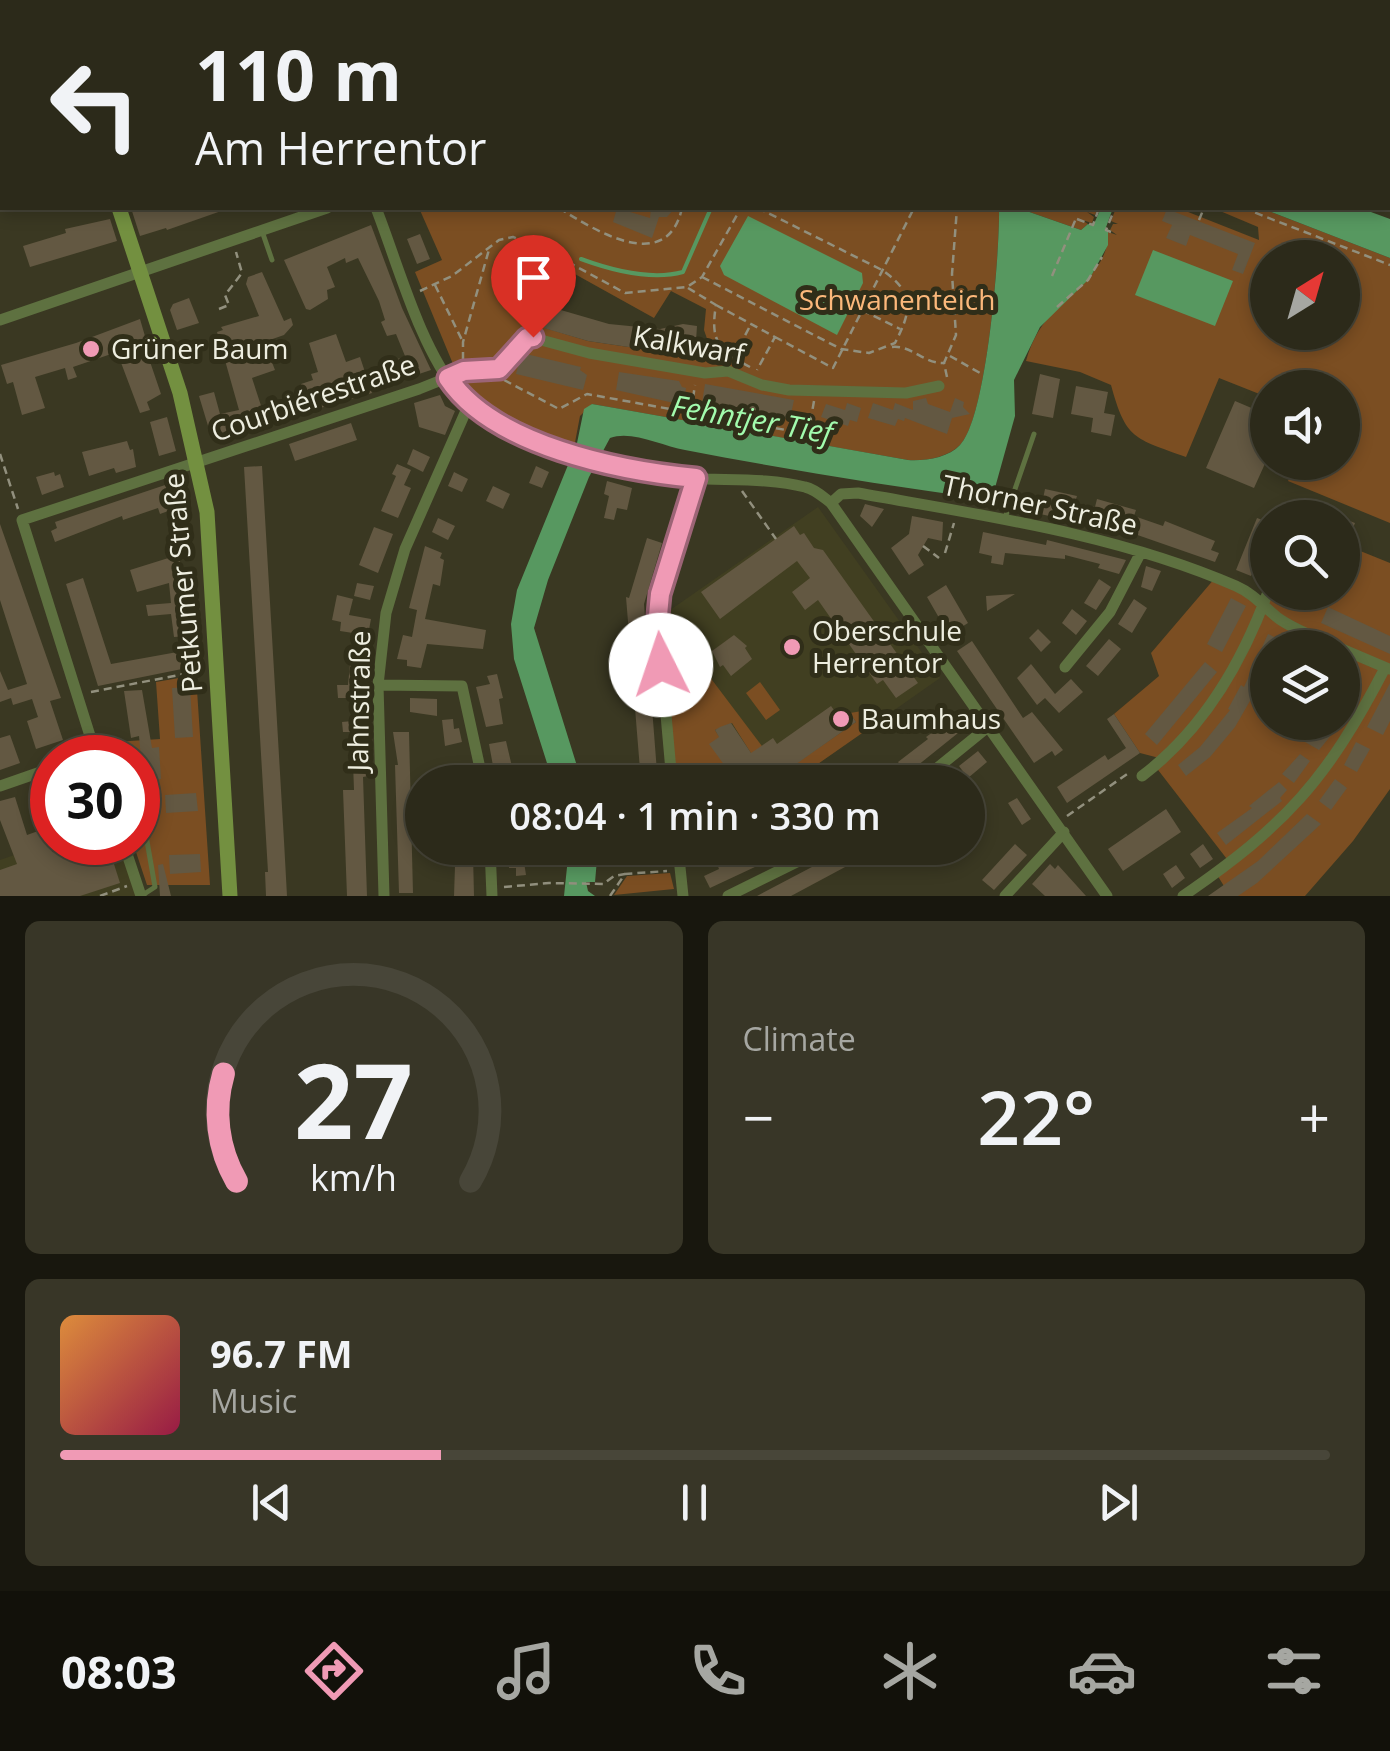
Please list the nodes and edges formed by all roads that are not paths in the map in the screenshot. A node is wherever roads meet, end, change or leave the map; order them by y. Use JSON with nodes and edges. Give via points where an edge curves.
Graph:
{"nodes":[{"id":1,"x":823,"y":0,"type":"edge"},
{"id":2,"x":838,"y":0,"type":"edge"},
{"id":3,"x":120,"y":210,"type":"edge"},
{"id":4,"x":321,"y":210,"type":"edge"},
{"id":5,"x":377,"y":210,"type":"edge"},
{"id":6,"x":262,"y":231,"type":"junction"},
{"id":7,"x":272,"y":260,"type":"dead end"},
{"id":8,"x":142,"y":273,"type":"junction"},
{"id":9,"x":0,"y":320,"type":"edge"},
{"id":10,"x":448,"y":378,"type":"junction"},
{"id":11,"x":939,"y":386,"type":"road end"},
{"id":12,"x":469,"y":404,"type":"junction"},
{"id":13,"x":1034,"y":434,"type":"dead end"},
{"id":14,"x":198,"y":463,"type":"junction"},
{"id":15,"x":696,"y":478,"type":"junction"},
{"id":16,"x":830,"y":503,"type":"junction"},
{"id":17,"x":1004,"y":520,"type":"junction"},
{"id":18,"x":1141,"y":552,"type":"junction"},
{"id":19,"x":1250,"y":592,"type":"edge"},
{"id":20,"x":1261,"y":610,"type":"edge"},
{"id":21,"x":1276,"y":610,"type":"edge"},
{"id":22,"x":1301,"y":630,"type":"edge"},
{"id":23,"x":1360,"y":656,"type":"edge"},
{"id":24,"x":1065,"y":666,"type":"dead end"},
{"id":25,"x":1388,"y":669,"type":"edge"},
{"id":26,"x":378,"y":686,"type":"junction"},
{"id":27,"x":989,"y":726,"type":"junction"},
{"id":28,"x":88,"y":735,"type":"edge"},
{"id":29,"x":478,"y":765,"type":"edge"},
{"id":30,"x":670,"y":765,"type":"edge"},
{"id":31,"x":941,"y":765,"type":"edge"},
{"id":32,"x":1140,"y":772,"type":"road end"},
{"id":33,"x":30,"y":776,"type":"edge"},
{"id":34,"x":0,"y":786,"type":"edge"},
{"id":35,"x":1061,"y":828,"type":"junction"},
{"id":36,"x":130,"y":865,"type":"edge"},
{"id":37,"x":151,"y":865,"type":"edge"},
{"id":38,"x":491,"y":865,"type":"edge"},
{"id":39,"x":679,"y":865,"type":"edge"},
{"id":40,"x":791,"y":865,"type":"edge"},
{"id":41,"x":139,"y":892,"type":"edge"},
{"id":42,"x":492,"y":892,"type":"edge"},
{"id":43,"x":230,"y":896,"type":"edge"},
{"id":44,"x":384,"y":896,"type":"edge"},
{"id":45,"x":683,"y":896,"type":"edge"},
{"id":46,"x":728,"y":896,"type":"edge"},
{"id":47,"x":1005,"y":896,"type":"edge"},
{"id":48,"x":1107,"y":896,"type":"edge"},
{"id":49,"x":1182,"y":896,"type":"edge"}],
"edges":[{"from":1,"to":2,"type":"street"},
{"from":3,"to":8,"type":"street","name":"Petkumer Straße"},
{"from":4,"to":6,"type":"street"},
{"from":5,"to":10,"type":"street"},
{"from":6,"to":7,"type":"lane"},
{"from":6,"to":8,"type":"street"},
{"from":8,"to":9,"type":"street"},
{"from":8,"to":14,"type":"street","name":"Petkumer Straße"},
{"from":10,"to":11,"type":"street","name":"Kalkwarf","via":[[503,367],[530,337],[816,392],[906,393]]},
{"from":10,"to":12,"type":"street"},
{"from":10,"to":14,"type":"street","name":"Courbiérestraße"},
{"from":12,"to":15,"type":"street","via":[[570,452],[642,472]]},
{"from":12,"to":26,"type":"street","name":"Jahnstraße","via":[[395,579]]},
{"from":13,"to":17,"type":"lane"},
{"from":14,"to":28,"type":"street","name":"Courbiérestraße","via":[[22,520]]},
{"from":14,"to":43,"type":"street","name":"Petkumer Straße","via":[[209,536]]},
{"from":15,"to":16,"type":"street","via":[[804,486]]},
{"from":15,"to":30,"type":"street","via":[[657,614]]},
{"from":16,"to":17,"type":"street","name":"Thorner Straße","via":[[858,493]]},
{"from":16,"to":27,"type":"street"},
{"from":17,"to":18,"type":"street","name":"Thorner Straße"},
{"from":18,"to":19,"type":"street","name":"Thorner Straße"},
{"from":18,"to":24,"type":"street","via":[[1110,612]]},
{"from":20,"to":32,"type":"street","via":[[1216,697],[1164,759]]},
{"from":21,"to":22,"type":"street","name":"Thorner Straße"},
{"from":23,"to":25,"type":"street","name":"Thorner Straße"},
{"from":25,"to":49,"type":"street","via":[[1310,790],[1251,848]]},
{"from":26,"to":29,"type":"street","via":[[462,686]]},
{"from":26,"to":44,"type":"street","name":"Jahnstraße"},
{"from":27,"to":31,"type":"street"},
{"from":27,"to":35,"type":"street"},
{"from":33,"to":34,"type":"street"},
{"from":35,"to":47,"type":"street"},
{"from":35,"to":48,"type":"street"},
{"from":36,"to":41,"type":"street"},
{"from":37,"to":41,"type":"lane","via":[[155,888]]},
{"from":38,"to":42,"type":"street"},
{"from":39,"to":45,"type":"street"},
{"from":40,"to":46,"type":"street"}]}
